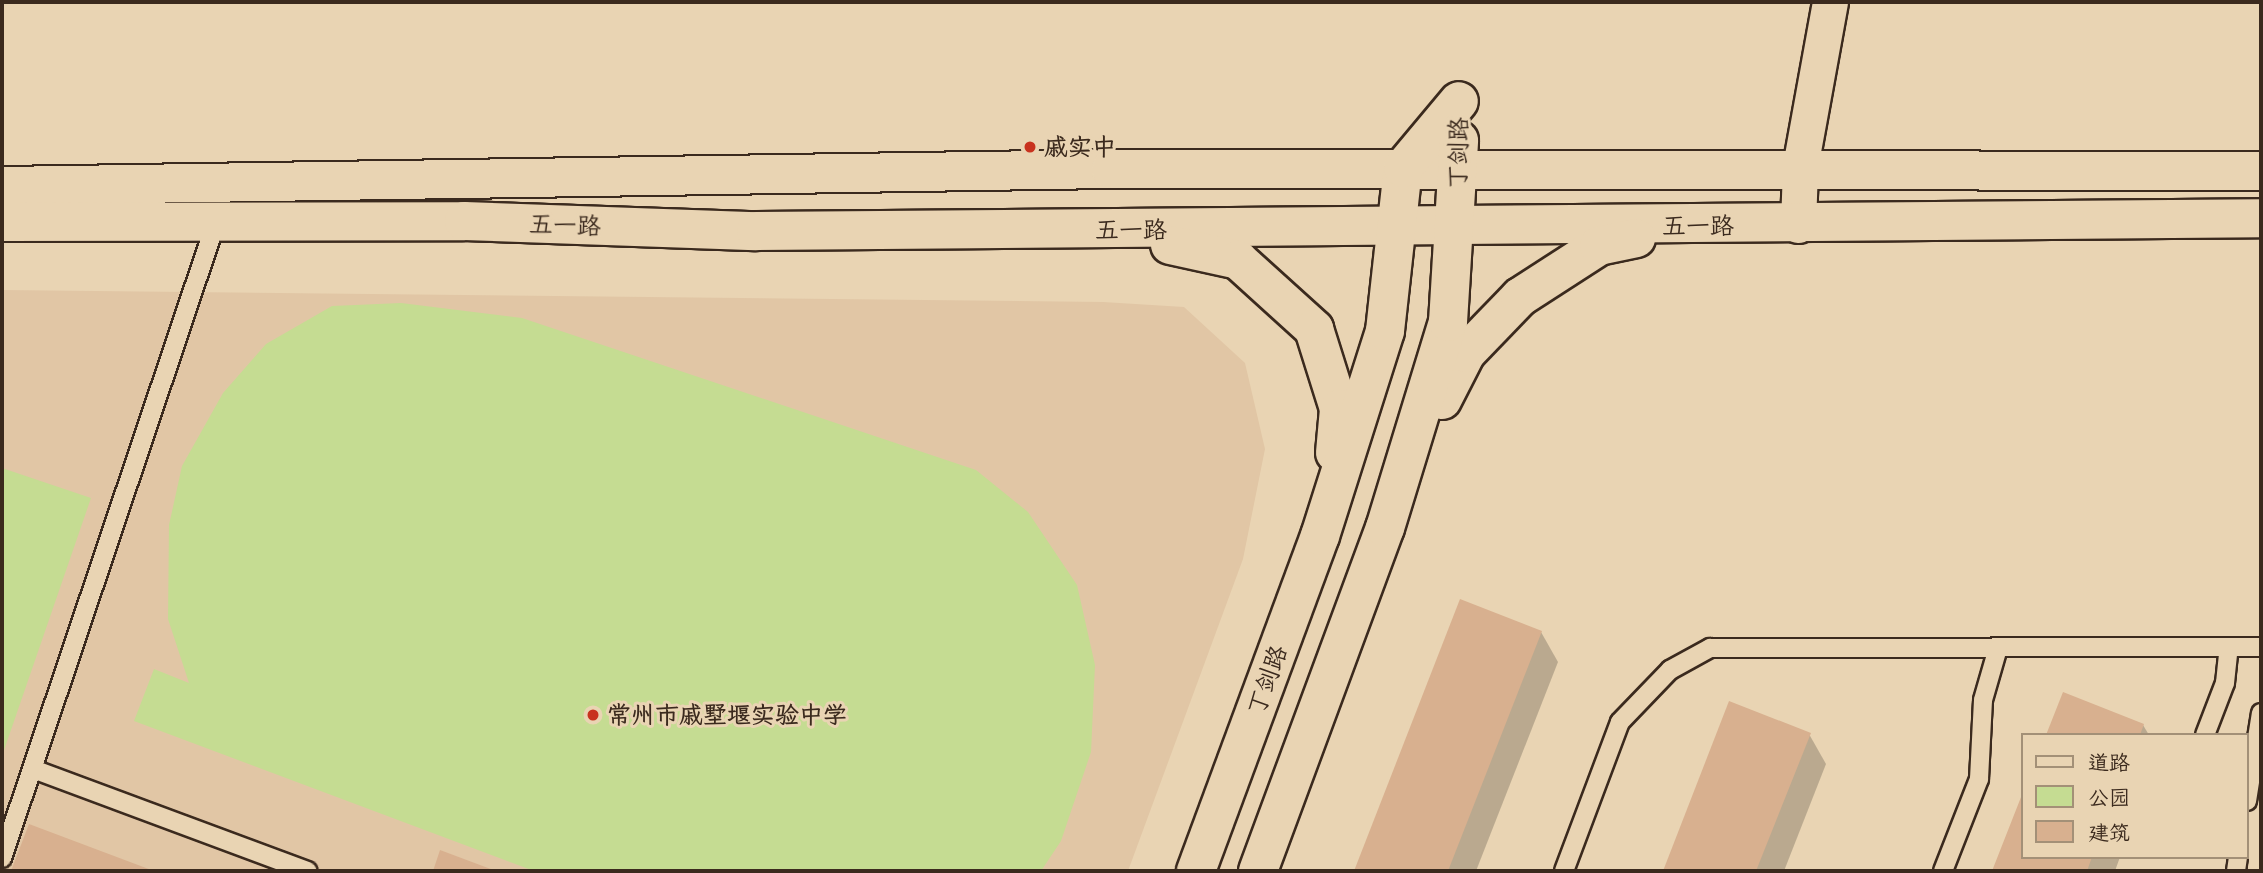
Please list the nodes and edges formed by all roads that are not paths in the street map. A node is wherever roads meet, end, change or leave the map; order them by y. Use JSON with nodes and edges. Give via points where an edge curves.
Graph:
{"nodes":[{"id":1,"x":1829,"y":2,"type":"edge"},
{"id":2,"x":1459,"y":166,"type":"junction"},
{"id":3,"x":1800,"y":167,"type":"junction"},
{"id":4,"x":1404,"y":168,"type":"junction"},
{"id":5,"x":2261,"y":171,"type":"edge"},
{"id":6,"x":2,"y":187,"type":"edge"},
{"id":7,"x":2261,"y":218,"type":"edge"},
{"id":8,"x":2,"y":222,"type":"edge"},
{"id":9,"x":216,"y":222,"type":"junction"},
{"id":10,"x":1798,"y":225,"type":"junction"},
{"id":11,"x":1692,"y":226,"type":"junction"},
{"id":12,"x":1456,"y":227,"type":"junction"},
{"id":13,"x":1400,"y":228,"type":"junction"},
{"id":14,"x":1103,"y":230,"type":"junction"},
{"id":15,"x":1404,"y":473,"type":"junction"},
{"id":16,"x":1329,"y":510,"type":"junction"},
{"id":17,"x":2229,"y":647,"type":"junction"},
{"id":18,"x":1998,"y":648,"type":"junction"},
{"id":19,"x":2261,"y":648,"type":"edge"},
{"id":20,"x":2261,"y":713,"type":"edge"},
{"id":21,"x":2206,"y":733,"type":"edge"},
{"id":22,"x":33,"y":769,"type":"junction"},
{"id":23,"x":2249,"y":788,"type":"edge"},
{"id":24,"x":2,"y":858,"type":"edge"},
{"id":25,"x":307,"y":871,"type":"edge"},
{"id":26,"x":1196,"y":871,"type":"edge"},
{"id":27,"x":1258,"y":871,"type":"edge"},
{"id":28,"x":1564,"y":871,"type":"edge"},
{"id":29,"x":1943,"y":871,"type":"edge"}],
"edges":[{"from":1,"to":3,"type":"street"},
{"from":2,"to":3,"type":"main road","name":"五一路"},
{"from":2,"to":4,"type":"main road","name":"五一路"},
{"from":2,"to":4,"type":"main road","name":"丁剑路","via":[[1459,101]]},
{"from":2,"to":12,"type":"main road","name":"丁剑路"},
{"from":3,"to":5,"type":"main road","name":"五一路"},
{"from":3,"to":10,"type":"street"},
{"from":4,"to":6,"type":"main road","name":"五一路","via":[[899,170]]},
{"from":4,"to":13,"type":"main road","name":"丁剑路"},
{"from":7,"to":10,"type":"main road","name":"五一路"},
{"from":8,"to":9,"type":"main road","name":"五一路"},
{"from":9,"to":14,"type":"main road","name":"五一路","via":[[464,221],[756,231]]},
{"from":9,"to":22,"type":"lane"},
{"from":10,"to":11,"type":"main road","name":"五一路"},
{"from":11,"to":12,"type":"main road","name":"五一路"},
{"from":11,"to":15,"type":"main road","via":[[1599,246],[1520,297],[1466,353]]},
{"from":12,"to":13,"type":"main road","name":"五一路"},
{"from":12,"to":15,"type":"main road","name":"丁剑路","via":[[1448,322]]},
{"from":13,"to":14,"type":"main road","name":"五一路"},
{"from":13,"to":16,"type":"main road","name":"丁剑路","via":[[1385,331]]},
{"from":14,"to":16,"type":"main road","via":[[1238,260],[1314,329],[1339,409]]},
{"from":15,"to":27,"type":"main road","name":"丁剑路"},
{"from":16,"to":26,"type":"main road","name":"丁剑路"},
{"from":17,"to":18,"type":"lane"},
{"from":17,"to":19,"type":"lane"},
{"from":17,"to":21,"type":"lane","via":[[2225,684]]},
{"from":18,"to":28,"type":"lane","via":[[1710,648],[1670,670],[1620,722]]},
{"from":18,"to":29,"type":"lane","via":[[1983,700],[1979,779]]},
{"from":20,"to":23,"type":"lane"},
{"from":22,"to":24,"type":"lane"},
{"from":22,"to":25,"type":"lane"}]}
